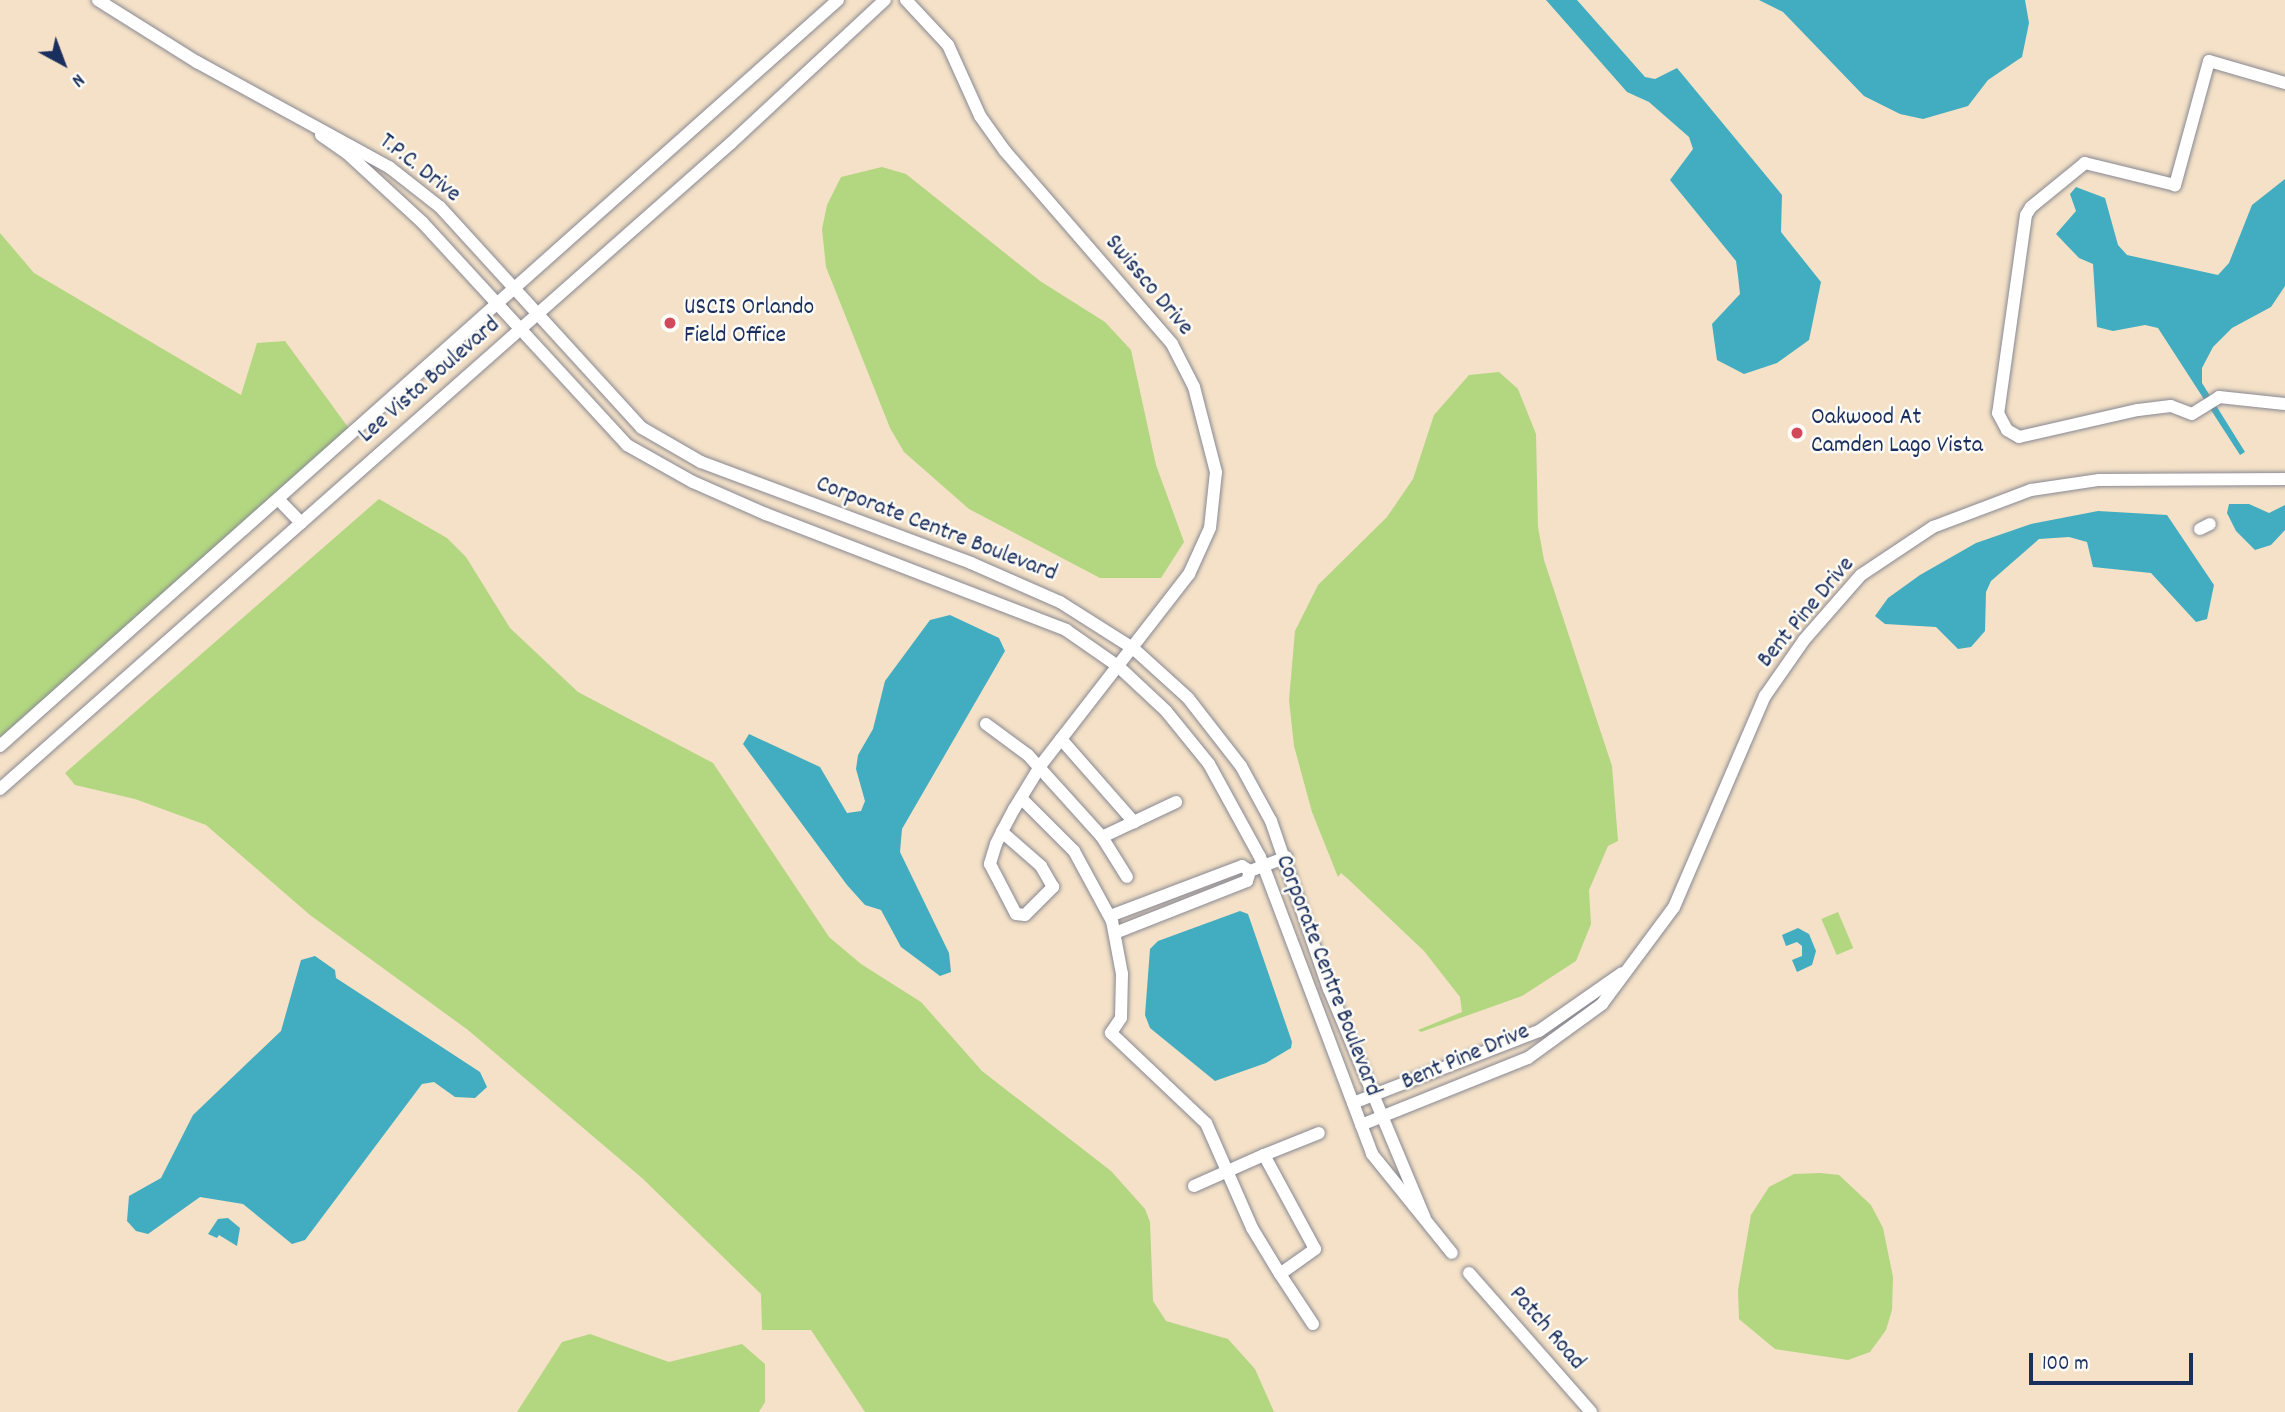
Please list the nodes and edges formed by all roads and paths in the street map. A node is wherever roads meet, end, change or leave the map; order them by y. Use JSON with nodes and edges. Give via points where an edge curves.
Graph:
{"nodes":[{"id":1,"x":98,"y":0,"type":"edge"},
{"id":2,"x":838,"y":0,"type":"edge"},
{"id":3,"x":885,"y":0,"type":"edge"},
{"id":4,"x":906,"y":0,"type":"edge"},
{"id":5,"x":2285,"y":83,"type":"edge"},
{"id":6,"x":277,"y":106,"type":"junction"},
{"id":7,"x":515,"y":291,"type":"junction"},
{"id":8,"x":497,"y":306,"type":"junction"},
{"id":9,"x":536,"y":314,"type":"junction"},
{"id":10,"x":520,"y":330,"type":"junction"},
{"id":11,"x":2285,"y":404,"type":"edge"},
{"id":12,"x":2285,"y":479,"type":"edge"},
{"id":13,"x":279,"y":500,"type":"junction"},
{"id":14,"x":301,"y":523,"type":"junction"},
{"id":15,"x":1134,"y":649,"type":"junction"},
{"id":16,"x":1119,"y":667,"type":"junction"},
{"id":17,"x":986,"y":724,"type":"dead end"},
{"id":18,"x":1061,"y":739,"type":"junction"},
{"id":19,"x":0,"y":746,"type":"edge"},
{"id":20,"x":1038,"y":769,"type":"junction"},
{"id":21,"x":0,"y":789,"type":"edge"},
{"id":22,"x":1021,"y":798,"type":"junction"},
{"id":23,"x":1176,"y":802,"type":"dead end"},
{"id":24,"x":1134,"y":822,"type":"junction"},
{"id":25,"x":1002,"y":832,"type":"junction"},
{"id":26,"x":1102,"y":837,"type":"junction"},
{"id":27,"x":1286,"y":857,"type":"junction"},
{"id":28,"x":1264,"y":866,"type":"junction"},
{"id":29,"x":1250,"y":871,"type":"junction"},
{"id":30,"x":1127,"y":877,"type":"dead end"},
{"id":31,"x":1110,"y":916,"type":"junction"},
{"id":32,"x":1115,"y":933,"type":"junction"},
{"id":33,"x":1638,"y":958,"type":"junction"},
{"id":34,"x":1375,"y":1095,"type":"junction"},
{"id":35,"x":1353,"y":1102,"type":"junction"},
{"id":36,"x":1383,"y":1116,"type":"junction"},
{"id":37,"x":1361,"y":1125,"type":"junction"},
{"id":38,"x":1319,"y":1132,"type":"dead end"},
{"id":39,"x":1264,"y":1156,"type":"junction"},
{"id":40,"x":1228,"y":1171,"type":"junction"},
{"id":41,"x":1194,"y":1186,"type":"dead end"},
{"id":42,"x":1425,"y":1218,"type":"junction"},
{"id":43,"x":1452,"y":1253,"type":"dead end"},
{"id":44,"x":1469,"y":1273,"type":"dead end"},
{"id":45,"x":1280,"y":1274,"type":"junction"},
{"id":46,"x":1313,"y":1324,"type":"dead end"},
{"id":47,"x":1591,"y":1412,"type":"edge"}],
"edges":[{"from":1,"to":6,"type":"street","name":"T.P.C. Drive"},
{"from":2,"to":7,"type":"street","name":"Lee Vista Boulevard"},
{"from":3,"to":9,"type":"street","name":"Lee Vista Boulevard"},
{"from":4,"to":15,"type":"street","name":"Swissco Drive","via":[[948,45],[980,116],[1005,150],[1172,345],[1194,387],[1216,472],[1210,528],[1189,574]]},
{"from":5,"to":11,"type":"street","via":[[2209,61],[2175,185],[2085,163],[2075,167],[2026,215],[1998,413],[2007,430],[2018,437],[2138,410],[2171,406],[2192,414],[2219,397]]},
{"from":6,"to":7,"type":"street","name":"T.P.C. Drive","via":[[399,175],[440,207]]},
{"from":6,"to":8,"type":"street","name":"T.P.C. Drive","via":[[347,153],[423,223]]},
{"from":7,"to":8,"type":"street","name":"Lee Vista Boulevard"},
{"from":7,"to":9,"type":"street","name":"Corporate Centre Boulevard"},
{"from":8,"to":10,"type":"street","name":"Corporate Centre Boulevard"},
{"from":8,"to":13,"type":"street","name":"Lee Vista Boulevard"},
{"from":9,"to":10,"type":"street","name":"Lee Vista Boulevard"},
{"from":9,"to":15,"type":"street","name":"Corporate Centre Boulevard","via":[[642,428],[701,462],[971,562],[1060,602]]},
{"from":10,"to":14,"type":"street","name":"Lee Vista Boulevard"},
{"from":10,"to":16,"type":"street","name":"Corporate Centre Boulevard","via":[[627,444],[693,482],[1007,604],[1066,630]]},
{"from":12,"to":33,"type":"street","name":"Bent Pine Drive","via":[[2099,480],[2031,490],[1933,527],[1861,575],[1804,640],[1765,696],[1694,867],[1674,907]]},
{"from":13,"to":14,"type":"street"},
{"from":13,"to":19,"type":"street","name":"Lee Vista Boulevard"},
{"from":14,"to":21,"type":"street","name":"Lee Vista Boulevard"},
{"from":15,"to":16,"type":"street","name":"Swissco Drive"},
{"from":15,"to":27,"type":"street","name":"Corporate Centre Boulevard","via":[[1188,698],[1234,757]]},
{"from":16,"to":18,"type":"street","name":"Swissco Drive"},
{"from":16,"to":28,"type":"street","name":"Corporate Centre Boulevard","via":[[1166,711],[1209,764]]},
{"from":17,"to":20,"type":"street","via":[[1028,755]]},
{"from":18,"to":20,"type":"street","name":"Swissco Drive"},
{"from":18,"to":24,"type":"street"},
{"from":20,"to":22,"type":"street","name":"Swissco Drive"},
{"from":20,"to":26,"type":"street"},
{"from":22,"to":25,"type":"street","name":"Swissco Drive"},
{"from":22,"to":31,"type":"street","via":[[1074,850]]},
{"from":23,"to":24,"type":"street"},
{"from":24,"to":26,"type":"street"},
{"from":25,"to":25,"type":"street","name":"Swissco Drive","via":[[990,864],[1016,914],[1025,915],[1053,887],[1041,866]]},
{"from":26,"to":30,"type":"street"},
{"from":27,"to":28,"type":"street"},
{"from":27,"to":34,"type":"street","name":"Corporate Centre Boulevard","via":[[1329,989]]},
{"from":28,"to":29,"type":"street"},
{"from":28,"to":35,"type":"street","name":"Corporate Centre Boulevard"},
{"from":29,"to":31,"type":"street","via":[[1242,866]]},
{"from":29,"to":32,"type":"street","via":[[1247,881]]},
{"from":31,"to":32,"type":"street"},
{"from":32,"to":40,"type":"street","via":[[1122,974],[1121,1018],[1111,1033],[1199,1115]]},
{"from":33,"to":34,"type":"street","name":"Bent Pine Drive","via":[[1583,1003],[1539,1031]]},
{"from":33,"to":36,"type":"street","name":"Bent Pine Drive","via":[[1602,1004],[1552,1044],[1493,1074]]},
{"from":34,"to":35,"type":"street","name":"Bent Pine Drive"},
{"from":34,"to":36,"type":"street","name":"Corporate Centre Boulevard"},
{"from":35,"to":37,"type":"street","name":"Corporate Centre Boulevard"},
{"from":36,"to":37,"type":"street","name":"Bent Pine Drive"},
{"from":36,"to":42,"type":"street","name":"Corporate Centre Boulevard"},
{"from":37,"to":42,"type":"street","name":"Corporate Centre Boulevard","via":[[1372,1154]]},
{"from":38,"to":39,"type":"street"},
{"from":39,"to":40,"type":"street"},
{"from":39,"to":45,"type":"street","via":[[1315,1249]]},
{"from":40,"to":41,"type":"street"},
{"from":40,"to":45,"type":"street","via":[[1252,1228]]},
{"from":42,"to":43,"type":"street","name":"Corporate Centre Boulevard"},
{"from":44,"to":47,"type":"street","name":"Patch Road"},
{"from":45,"to":46,"type":"street"}]}
